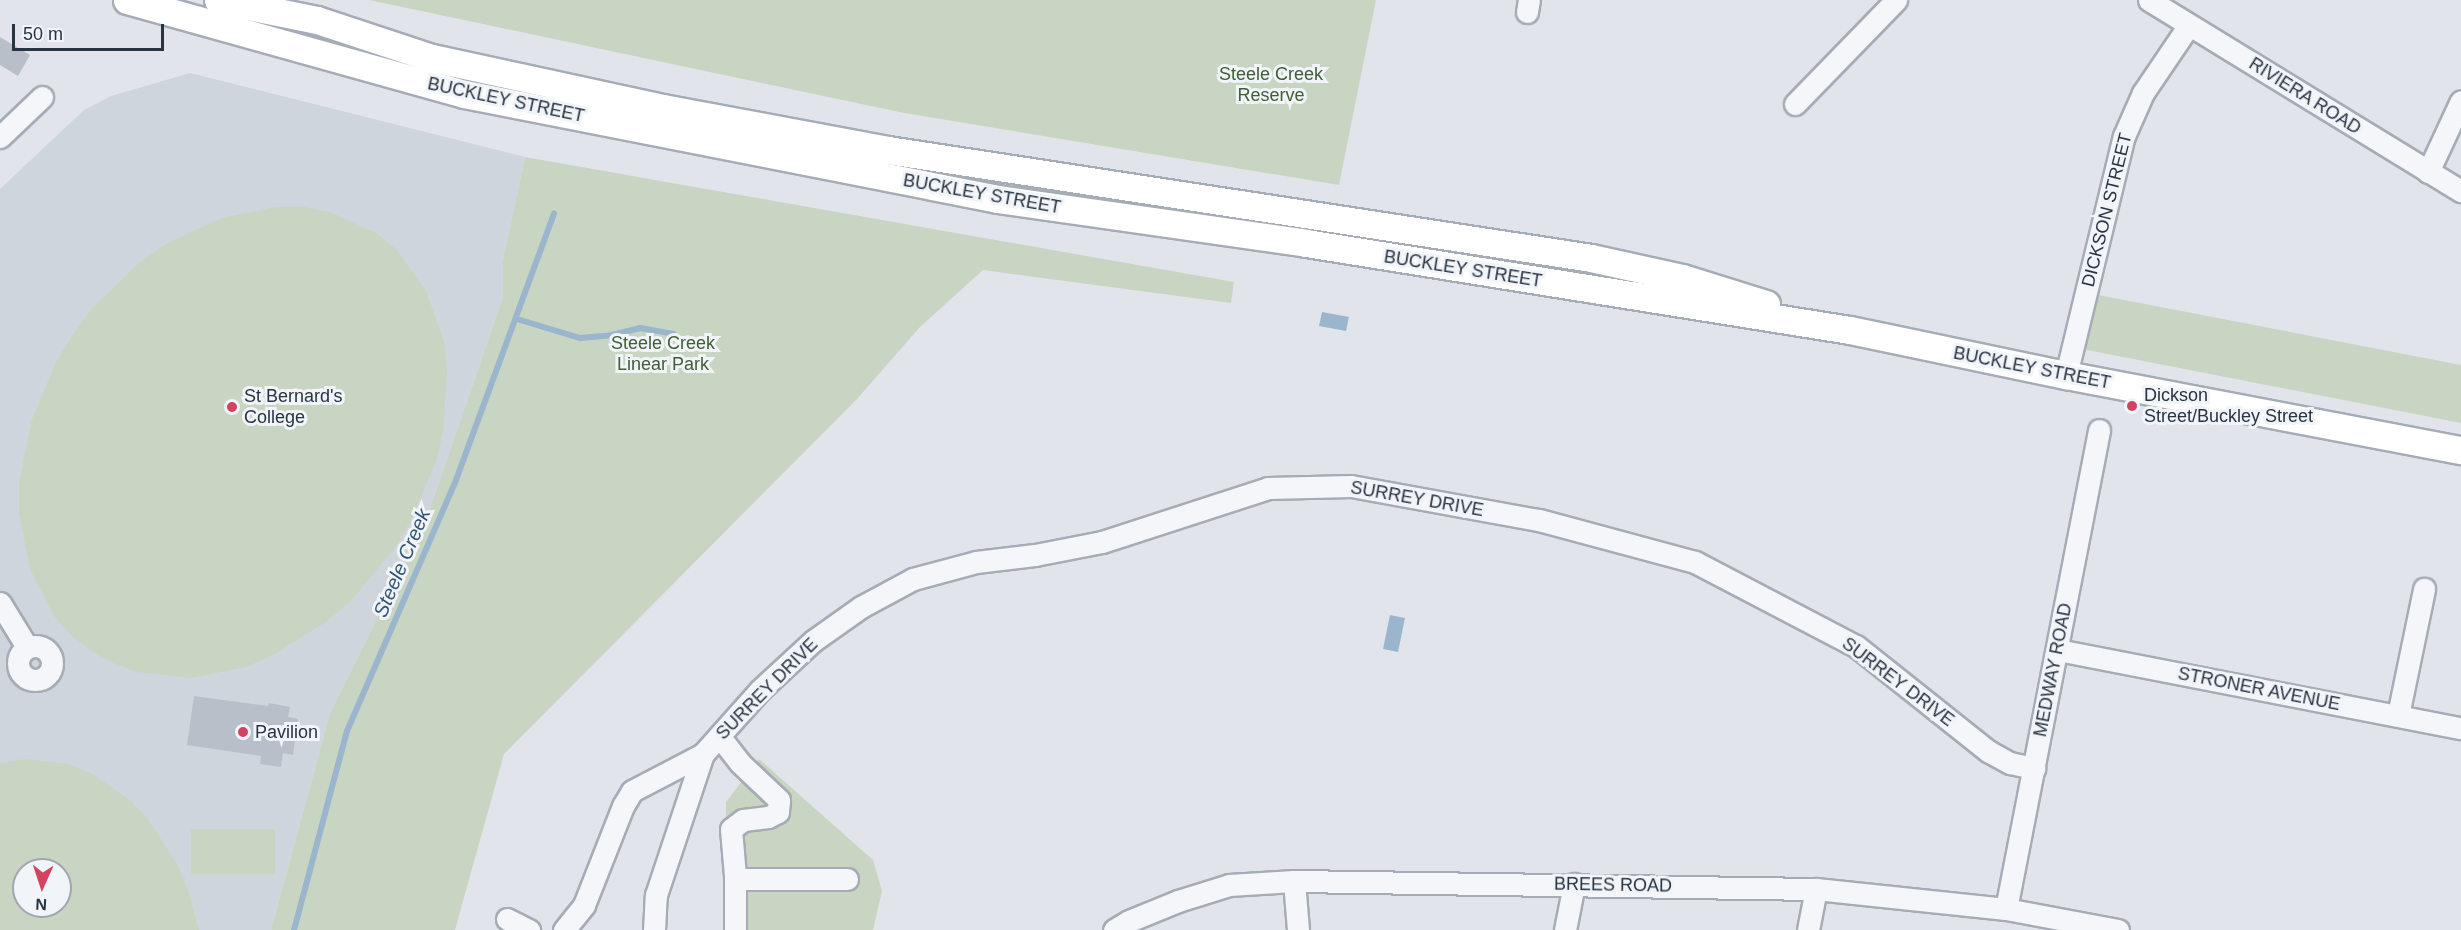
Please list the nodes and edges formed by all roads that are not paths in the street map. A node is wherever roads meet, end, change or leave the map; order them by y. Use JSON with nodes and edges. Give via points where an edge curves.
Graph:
{"nodes":[{"id":1,"x":127,"y":0,"type":"edge"},
{"id":2,"x":218,"y":0,"type":"edge"},
{"id":3,"x":1896,"y":0,"type":"edge"},
{"id":4,"x":2150,"y":0,"type":"edge"},
{"id":5,"x":2190,"y":25,"type":"junction"},
{"id":6,"x":42,"y":97,"type":"dead end"},
{"id":7,"x":2461,"y":101,"type":"edge"},
{"id":8,"x":1795,"y":104,"type":"dead end"},
{"id":9,"x":0,"y":138,"type":"edge"},
{"id":10,"x":2428,"y":172,"type":"junction"},
{"id":11,"x":2461,"y":191,"type":"edge"},
{"id":12,"x":1850,"y":330,"type":"junction"},
{"id":13,"x":2066,"y":375,"type":"junction"},
{"id":14,"x":2099,"y":430,"type":"dead end"},
{"id":15,"x":2461,"y":450,"type":"edge"},
{"id":16,"x":2424,"y":589,"type":"dead end"},
{"id":17,"x":0,"y":603,"type":"edge"},
{"id":18,"x":2058,"y":650,"type":"junction"},
{"id":19,"x":13,"y":653,"type":"edge"},
{"id":20,"x":2398,"y":716,"type":"junction"},
{"id":21,"x":2461,"y":728,"type":"edge"},
{"id":22,"x":719,"y":736,"type":"junction"},
{"id":23,"x":703,"y":754,"type":"junction"},
{"id":24,"x":2034,"y":768,"type":"junction"},
{"id":25,"x":735,"y":876,"type":"junction"},
{"id":26,"x":847,"y":879,"type":"dead end"},
{"id":27,"x":1294,"y":880,"type":"junction"},
{"id":28,"x":1574,"y":884,"type":"junction"},
{"id":29,"x":1816,"y":889,"type":"junction"},
{"id":30,"x":2006,"y":909,"type":"junction"},
{"id":31,"x":507,"y":919,"type":"dead end"},
{"id":32,"x":2057,"y":924,"type":"edge"},
{"id":33,"x":529,"y":930,"type":"edge"},
{"id":34,"x":564,"y":930,"type":"edge"},
{"id":35,"x":654,"y":930,"type":"edge"},
{"id":36,"x":735,"y":930,"type":"edge"},
{"id":37,"x":1114,"y":930,"type":"edge"},
{"id":38,"x":1298,"y":930,"type":"edge"},
{"id":39,"x":1565,"y":930,"type":"edge"},
{"id":40,"x":1808,"y":930,"type":"edge"},
{"id":41,"x":2118,"y":930,"type":"edge"}],
"edges":[{"from":1,"to":12,"type":"main road","name":"BUCKLEY STREET","via":[[464,94],[998,199],[1306,243]]},
{"from":2,"to":12,"type":"main road","name":"BUCKLEY STREET","via":[[317,20],[432,58],[865,146],[1591,258],[1682,278]]},
{"from":3,"to":8,"type":"street"},
{"from":4,"to":5,"type":"street","name":"RIVIERA ROAD"},
{"from":5,"to":10,"type":"street","name":"RIVIERA ROAD"},
{"from":5,"to":13,"type":"street","name":"DICKSON STREET","via":[[2143,93],[2124,136]]},
{"from":6,"to":9,"type":"street"},
{"from":7,"to":10,"type":"street"},
{"from":10,"to":11,"type":"street","name":"RIVIERA ROAD"},
{"from":12,"to":13,"type":"main road","name":"BUCKLEY STREET"},
{"from":13,"to":15,"type":"main road","name":"BUCKLEY STREET"},
{"from":14,"to":18,"type":"street","name":"MEDWAY ROAD"},
{"from":16,"to":20,"type":"street"},
{"from":17,"to":19,"type":"street"},
{"from":18,"to":20,"type":"street","name":"STRONER AVENUE"},
{"from":18,"to":24,"type":"street","name":"MEDWAY ROAD"},
{"from":20,"to":21,"type":"street","name":"STRONER AVENUE"},
{"from":22,"to":23,"type":"street","name":"SURREY DRIVE"},
{"from":22,"to":24,"type":"street","name":"SURREY DRIVE","via":[[760,690],[813,641],[861,607],[913,579],[976,562],[1102,542],[1268,488],[1351,486],[1539,520],[1695,562],[1856,646],[1988,751],[2010,763]]},
{"from":22,"to":25,"type":"street","via":[[740,763],[779,800],[778,812],[743,820],[731,829]]},
{"from":23,"to":34,"type":"street","via":[[632,791],[584,905]]},
{"from":23,"to":35,"type":"street","via":[[656,895]]},
{"from":24,"to":30,"type":"street","name":"MEDWAY ROAD"},
{"from":25,"to":26,"type":"street"},
{"from":25,"to":36,"type":"street"},
{"from":27,"to":28,"type":"street","name":"BREES ROAD"},
{"from":27,"to":37,"type":"street","name":"BREES ROAD","via":[[1229,885],[1178,901]]},
{"from":27,"to":38,"type":"street"},
{"from":28,"to":29,"type":"street","name":"BREES ROAD"},
{"from":28,"to":39,"type":"street"},
{"from":29,"to":30,"type":"street","name":"BREES ROAD"},
{"from":29,"to":40,"type":"street"},
{"from":30,"to":32,"type":"street","name":"BREES ROAD"},
{"from":31,"to":33,"type":"street"},
{"from":32,"to":41,"type":"street","name":"BREES ROAD"}]}
